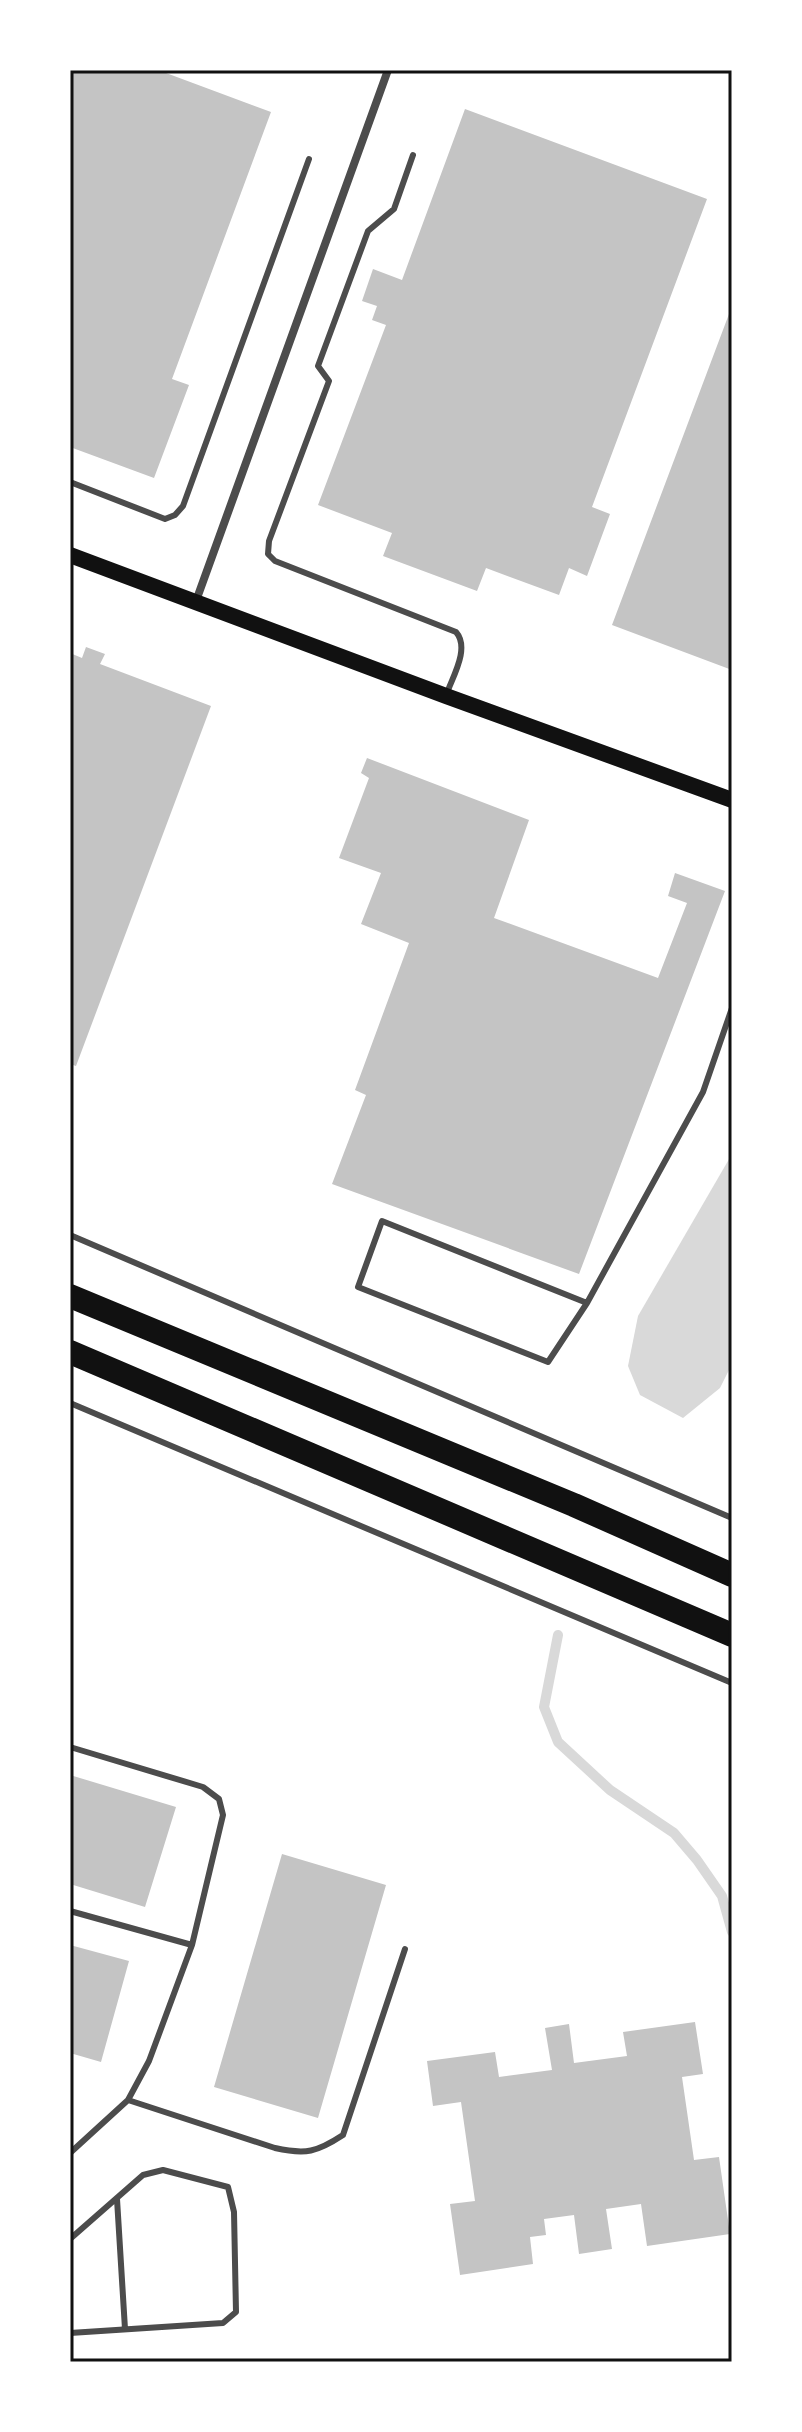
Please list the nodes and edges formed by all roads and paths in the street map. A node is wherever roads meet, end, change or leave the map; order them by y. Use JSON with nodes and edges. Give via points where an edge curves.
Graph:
{"nodes":[{"id":1,"x":388,"y":70,"type":"edge"},
{"id":2,"x":413,"y":155,"type":"dead end"},
{"id":3,"x":309,"y":159,"type":"dead end"},
{"id":4,"x":70,"y":482,"type":"edge"},
{"id":5,"x":70,"y":555,"type":"edge"},
{"id":6,"x":196,"y":601,"type":"junction"},
{"id":7,"x":446,"y":696,"type":"junction"},
{"id":8,"x":727,"y":795,"type":"edge"},
{"id":9,"x":732,"y":1008,"type":"edge"},
{"id":10,"x":70,"y":1235,"type":"edge"},
{"id":11,"x":70,"y":1295,"type":"edge"},
{"id":12,"x":587,"y":1303,"type":"junction"},
{"id":13,"x":70,"y":1353,"type":"edge"},
{"id":14,"x":70,"y":1403,"type":"edge"},
{"id":15,"x":732,"y":1518,"type":"edge"},
{"id":16,"x":732,"y":1575,"type":"edge"},
{"id":17,"x":732,"y":1637,"type":"edge"},
{"id":18,"x":732,"y":1683,"type":"edge"},
{"id":19,"x":70,"y":1747,"type":"edge"},
{"id":20,"x":70,"y":1911,"type":"edge"},
{"id":21,"x":192,"y":1945,"type":"junction"},
{"id":22,"x":405,"y":1949,"type":"dead end"},
{"id":23,"x":128,"y":2100,"type":"junction"},
{"id":24,"x":70,"y":2143,"type":"edge"},
{"id":25,"x":79,"y":2146,"type":"junction"},
{"id":26,"x":70,"y":2153,"type":"edge"},
{"id":27,"x":117,"y":2199,"type":"junction"},
{"id":28,"x":70,"y":2239,"type":"edge"},
{"id":29,"x":125,"y":2329,"type":"junction"},
{"id":30,"x":70,"y":2333,"type":"edge"}],
"edges":[{"from":1,"to":6,"type":"street"},
{"from":2,"to":7,"type":"lane","via":[[394,209],[368,231],[318,366],[329,381],[268,554],[456,632],[462,651]]},
{"from":3,"to":4,"type":"lane","via":[[183,506],[165,519]]},
{"from":5,"to":6,"type":"main road"},
{"from":6,"to":7,"type":"main road"},
{"from":7,"to":8,"type":"main road"},
{"from":9,"to":12,"type":"lane","via":[[703,1092]]},
{"from":10,"to":15,"type":"lane"},
{"from":11,"to":16,"type":"highway"},
{"from":12,"to":12,"type":"lane","via":[[548,1362],[358,1287],[382,1221]]},
{"from":13,"to":17,"type":"highway"},
{"from":14,"to":18,"type":"lane"},
{"from":19,"to":21,"type":"lane","via":[[203,1787],[219,1799],[223,1815]]},
{"from":20,"to":21,"type":"lane"},
{"from":21,"to":23,"type":"lane","via":[[149,2061]]},
{"from":22,"to":23,"type":"lane","via":[[343,2135],[322,2149],[299,2153],[275,2148]]},
{"from":23,"to":25,"type":"lane"},
{"from":24,"to":25,"type":"lane"},
{"from":25,"to":26,"type":"lane"},
{"from":27,"to":28,"type":"lane"},
{"from":27,"to":29,"type":"lane"},
{"from":27,"to":29,"type":"lane","via":[[143,2175],[163,2170],[228,2187],[234,2212],[236,2312],[223,2323]]},
{"from":29,"to":30,"type":"lane"}]}
